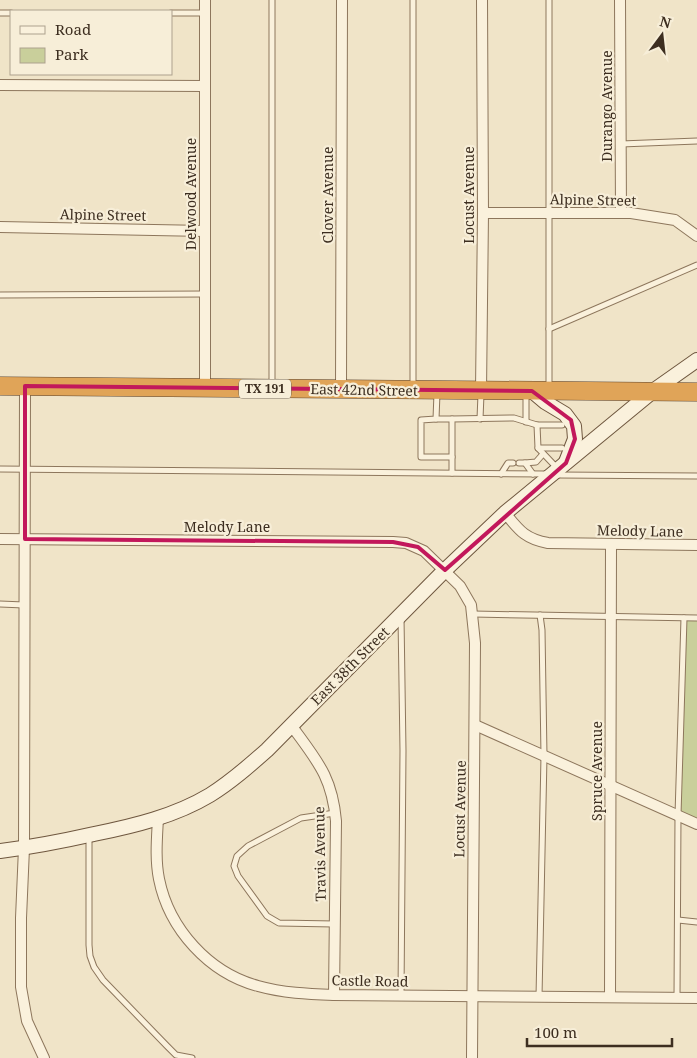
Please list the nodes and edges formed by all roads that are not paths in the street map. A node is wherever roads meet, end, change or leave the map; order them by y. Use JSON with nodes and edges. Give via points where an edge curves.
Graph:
{"nodes":[{"id":1,"x":205,"y":0,"type":"edge"},
{"id":2,"x":272,"y":0,"type":"edge"},
{"id":3,"x":342,"y":0,"type":"edge"},
{"id":4,"x":413,"y":0,"type":"edge"},
{"id":5,"x":482,"y":0,"type":"edge"},
{"id":6,"x":549,"y":0,"type":"edge"},
{"id":7,"x":620,"y":0,"type":"edge"},
{"id":8,"x":172,"y":13,"type":"edge"},
{"id":9,"x":205,"y":14,"type":"junction"},
{"id":10,"x":0,"y":85,"type":"edge"},
{"id":11,"x":204,"y":86,"type":"junction"},
{"id":12,"x":697,"y":141,"type":"edge"},
{"id":13,"x":621,"y":144,"type":"junction"},
{"id":14,"x":483,"y":213,"type":"junction"},
{"id":15,"x":550,"y":213,"type":"junction"},
{"id":16,"x":621,"y":213,"type":"junction"},
{"id":17,"x":0,"y":227,"type":"edge"},
{"id":18,"x":205,"y":230,"type":"junction"},
{"id":19,"x":697,"y":236,"type":"edge"},
{"id":20,"x":697,"y":265,"type":"edge"},
{"id":21,"x":205,"y":294,"type":"junction"},
{"id":22,"x":0,"y":295,"type":"edge"},
{"id":23,"x":549,"y":328,"type":"junction"},
{"id":24,"x":697,"y":360,"type":"edge"},
{"id":25,"x":0,"y":386,"type":"edge"},
{"id":26,"x":25,"y":386,"type":"junction"},
{"id":27,"x":205,"y":388,"type":"junction"},
{"id":28,"x":272,"y":389,"type":"junction"},
{"id":29,"x":341,"y":389,"type":"junction"},
{"id":30,"x":414,"y":390,"type":"junction"},
{"id":31,"x":437,"y":390,"type":"junction"},
{"id":32,"x":481,"y":391,"type":"junction"},
{"id":33,"x":535,"y":391,"type":"junction"},
{"id":34,"x":654,"y":391,"type":"junction"},
{"id":35,"x":697,"y":392,"type":"edge"},
{"id":36,"x":480,"y":418,"type":"junction"},
{"id":37,"x":436,"y":419,"type":"junction"},
{"id":38,"x":452,"y":419,"type":"junction"},
{"id":39,"x":526,"y":422,"type":"junction"},
{"id":40,"x":562,"y":424,"type":"dead end"},
{"id":41,"x":537,"y":425,"type":"junction"},
{"id":42,"x":538,"y":448,"type":"junction"},
{"id":43,"x":562,"y":448,"type":"dead end"},
{"id":44,"x":544,"y":454,"type":"junction"},
{"id":45,"x":452,"y":457,"type":"junction"},
{"id":46,"x":513,"y":463,"type":"dead end"},
{"id":47,"x":0,"y":469,"type":"edge"},
{"id":48,"x":25,"y":469,"type":"junction"},
{"id":49,"x":558,"y":469,"type":"junction"},
{"id":50,"x":452,"y":473,"type":"junction"},
{"id":51,"x":501,"y":474,"type":"junction"},
{"id":52,"x":533,"y":474,"type":"junction"},
{"id":53,"x":697,"y":476,"type":"edge"},
{"id":54,"x":505,"y":513,"type":"junction"},
{"id":55,"x":0,"y":539,"type":"edge"},
{"id":56,"x":25,"y":539,"type":"junction"},
{"id":57,"x":611,"y":544,"type":"junction"},
{"id":58,"x":697,"y":545,"type":"edge"},
{"id":59,"x":445,"y":570,"type":"junction"},
{"id":60,"x":0,"y":604,"type":"edge"},
{"id":61,"x":25,"y":605,"type":"junction"},
{"id":62,"x":401,"y":614,"type":"junction"},
{"id":63,"x":473,"y":614,"type":"junction"},
{"id":64,"x":540,"y":615,"type":"junction"},
{"id":65,"x":611,"y":616,"type":"junction"},
{"id":66,"x":684,"y":618,"type":"junction"},
{"id":67,"x":697,"y":618,"type":"edge"},
{"id":68,"x":291,"y":725,"type":"junction"},
{"id":69,"x":475,"y":725,"type":"junction"},
{"id":70,"x":544,"y":756,"type":"junction"},
{"id":71,"x":610,"y":786,"type":"junction"},
{"id":72,"x":335,"y":813,"type":"junction"},
{"id":73,"x":678,"y":816,"type":"junction"},
{"id":74,"x":158,"y":818,"type":"junction"},
{"id":75,"x":697,"y":824,"type":"edge"},
{"id":76,"x":89,"y":836,"type":"junction"},
{"id":77,"x":24,"y":848,"type":"junction"},
{"id":78,"x":0,"y":851,"type":"edge"},
{"id":79,"x":678,"y":920,"type":"junction"},
{"id":80,"x":697,"y":922,"type":"edge"},
{"id":81,"x":335,"y":924,"type":"junction"},
{"id":82,"x":334,"y":995,"type":"junction"},
{"id":83,"x":401,"y":995,"type":"junction"},
{"id":84,"x":472,"y":996,"type":"junction"},
{"id":85,"x":539,"y":996,"type":"junction"},
{"id":86,"x":610,"y":997,"type":"junction"},
{"id":87,"x":677,"y":998,"type":"junction"},
{"id":88,"x":697,"y":998,"type":"edge"},
{"id":89,"x":44,"y":1058,"type":"edge"},
{"id":90,"x":192,"y":1058,"type":"edge"},
{"id":91,"x":472,"y":1058,"type":"edge"}],
"edges":[{"from":1,"to":9,"type":"street","name":"Delwood Avenue"},
{"from":2,"to":28,"type":"lane"},
{"from":3,"to":29,"type":"street","name":"Clover Avenue"},
{"from":4,"to":30,"type":"lane"},
{"from":5,"to":14,"type":"street","name":"Locust Avenue"},
{"from":6,"to":15,"type":"lane"},
{"from":7,"to":13,"type":"street","name":"Durango Avenue"},
{"from":8,"to":9,"type":"lane"},
{"from":9,"to":11,"type":"street","name":"Delwood Avenue"},
{"from":10,"to":11,"type":"street"},
{"from":11,"to":18,"type":"street","name":"Delwood Avenue"},
{"from":12,"to":13,"type":"lane"},
{"from":13,"to":16,"type":"street","name":"Durango Avenue"},
{"from":14,"to":15,"type":"street","name":"Alpine Street"},
{"from":14,"to":32,"type":"street","name":"Locust Avenue"},
{"from":15,"to":16,"type":"street","name":"Alpine Street"},
{"from":15,"to":23,"type":"lane"},
{"from":16,"to":19,"type":"street","name":"Alpine Street","via":[[675,220]]},
{"from":17,"to":18,"type":"street","name":"Alpine Street"},
{"from":18,"to":21,"type":"street","name":"Delwood Avenue"},
{"from":20,"to":23,"type":"lane"},
{"from":21,"to":22,"type":"lane"},
{"from":21,"to":27,"type":"street","name":"Delwood Avenue"},
{"from":23,"to":33,"type":"lane"},
{"from":24,"to":34,"type":"street","name":"East 38th Street"},
{"from":25,"to":26,"type":"highway","name":"East 42nd Street","number":"TX 191"},
{"from":26,"to":27,"type":"highway","name":"East 42nd Street","number":"TX 191"},
{"from":26,"to":48,"type":"street"},
{"from":27,"to":28,"type":"highway","name":"East 42nd Street","number":"TX 191"},
{"from":28,"to":29,"type":"highway","name":"East 42nd Street","number":"TX 191"},
{"from":29,"to":30,"type":"highway","name":"East 42nd Street","number":"TX 191"},
{"from":30,"to":31,"type":"highway","name":"East 42nd Street","number":"TX 191"},
{"from":31,"to":32,"type":"highway","name":"East 42nd Street","number":"TX 191"},
{"from":31,"to":37,"type":"lane"},
{"from":32,"to":33,"type":"highway","name":"East 42nd Street","number":"TX 191"},
{"from":32,"to":36,"type":"lane"},
{"from":33,"to":34,"type":"highway","name":"East 42nd Street","number":"TX 191"},
{"from":33,"to":39,"type":"lane"},
{"from":33,"to":49,"type":"street","via":[[545,402],[565,414],[574,426],[575,439]]},
{"from":34,"to":35,"type":"highway","name":"East 42nd Street","number":"TX 191"},
{"from":34,"to":49,"type":"street","name":"East 38th Street"},
{"from":36,"to":38,"type":"lane"},
{"from":36,"to":39,"type":"lane","via":[[514,418]]},
{"from":37,"to":38,"type":"lane"},
{"from":37,"to":45,"type":"lane","via":[[421,420],[421,457]]},
{"from":38,"to":45,"type":"lane"},
{"from":39,"to":41,"type":"lane"},
{"from":40,"to":41,"type":"lane"},
{"from":41,"to":42,"type":"lane"},
{"from":42,"to":43,"type":"lane"},
{"from":42,"to":44,"type":"lane"},
{"from":44,"to":49,"type":"lane"},
{"from":44,"to":52,"type":"lane","via":[[536,462],[522,463]]},
{"from":45,"to":50,"type":"lane"},
{"from":46,"to":51,"type":"lane","via":[[508,463]]},
{"from":47,"to":48,"type":"lane"},
{"from":48,"to":50,"type":"lane"},
{"from":48,"to":56,"type":"street"},
{"from":49,"to":52,"type":"lane"},
{"from":49,"to":53,"type":"lane"},
{"from":49,"to":54,"type":"street","name":"East 38th Street"},
{"from":50,"to":51,"type":"lane"},
{"from":51,"to":52,"type":"lane"},
{"from":54,"to":57,"type":"street","name":"Melody Lane","via":[[521,532],[535,541]]},
{"from":54,"to":59,"type":"street","name":"East 38th Street"},
{"from":55,"to":56,"type":"street","name":"Melody Lane"},
{"from":56,"to":59,"type":"street","name":"Melody Lane","via":[[394,542],[418,547]]},
{"from":56,"to":61,"type":"street"},
{"from":57,"to":58,"type":"street","name":"Melody Lane"},
{"from":57,"to":65,"type":"street","name":"Spruce Avenue"},
{"from":59,"to":62,"type":"street","name":"East 38th Street"},
{"from":59,"to":63,"type":"street","name":"Locust Avenue","via":[[468,597]]},
{"from":60,"to":61,"type":"lane"},
{"from":61,"to":77,"type":"street"},
{"from":62,"to":68,"type":"street","name":"East 38th Street"},
{"from":62,"to":83,"type":"lane","via":[[404,752]]},
{"from":63,"to":64,"type":"lane"},
{"from":63,"to":69,"type":"street","name":"Locust Avenue"},
{"from":64,"to":65,"type":"lane"},
{"from":64,"to":70,"type":"lane"},
{"from":65,"to":66,"type":"lane"},
{"from":65,"to":71,"type":"street","name":"Spruce Avenue"},
{"from":66,"to":67,"type":"lane"},
{"from":66,"to":73,"type":"lane"},
{"from":68,"to":72,"type":"street","name":"Travis Avenue","via":[[322,767],[330,784]]},
{"from":68,"to":74,"type":"street","name":"East 38th Street","via":[[247,769],[209,795]]},
{"from":69,"to":70,"type":"street"},
{"from":69,"to":84,"type":"street","name":"Locust Avenue"},
{"from":70,"to":71,"type":"street"},
{"from":70,"to":85,"type":"lane"},
{"from":71,"to":73,"type":"street"},
{"from":71,"to":86,"type":"street","name":"Spruce Avenue"},
{"from":72,"to":81,"type":"street","name":"Travis Avenue"},
{"from":72,"to":81,"type":"lane","via":[[301,818],[286,825],[240,852],[234,866],[262,911],[274,921]]},
{"from":73,"to":75,"type":"street"},
{"from":73,"to":79,"type":"lane"},
{"from":74,"to":76,"type":"street","name":"East 38th Street"},
{"from":74,"to":82,"type":"street","name":"Castle Road","via":[[158,865],[164,896],[180,928],[198,951],[228,973],[256,986]]},
{"from":76,"to":77,"type":"street","name":"East 38th Street"},
{"from":76,"to":90,"type":"lane","via":[[89,944],[94,967],[116,995],[167,1046],[176,1054]]},
{"from":77,"to":78,"type":"street","name":"East 38th Street"},
{"from":77,"to":89,"type":"street","via":[[22,987],[27,1021]]},
{"from":79,"to":80,"type":"lane"},
{"from":79,"to":87,"type":"lane"},
{"from":81,"to":82,"type":"street","name":"Travis Avenue"},
{"from":82,"to":83,"type":"street","name":"Castle Road"},
{"from":83,"to":84,"type":"street","name":"Castle Road"},
{"from":84,"to":85,"type":"street","name":"Castle Road"},
{"from":84,"to":91,"type":"street","name":"Locust Avenue"},
{"from":85,"to":86,"type":"street","name":"Castle Road"},
{"from":86,"to":87,"type":"street","name":"Castle Road"},
{"from":87,"to":88,"type":"street","name":"Castle Road"}]}
